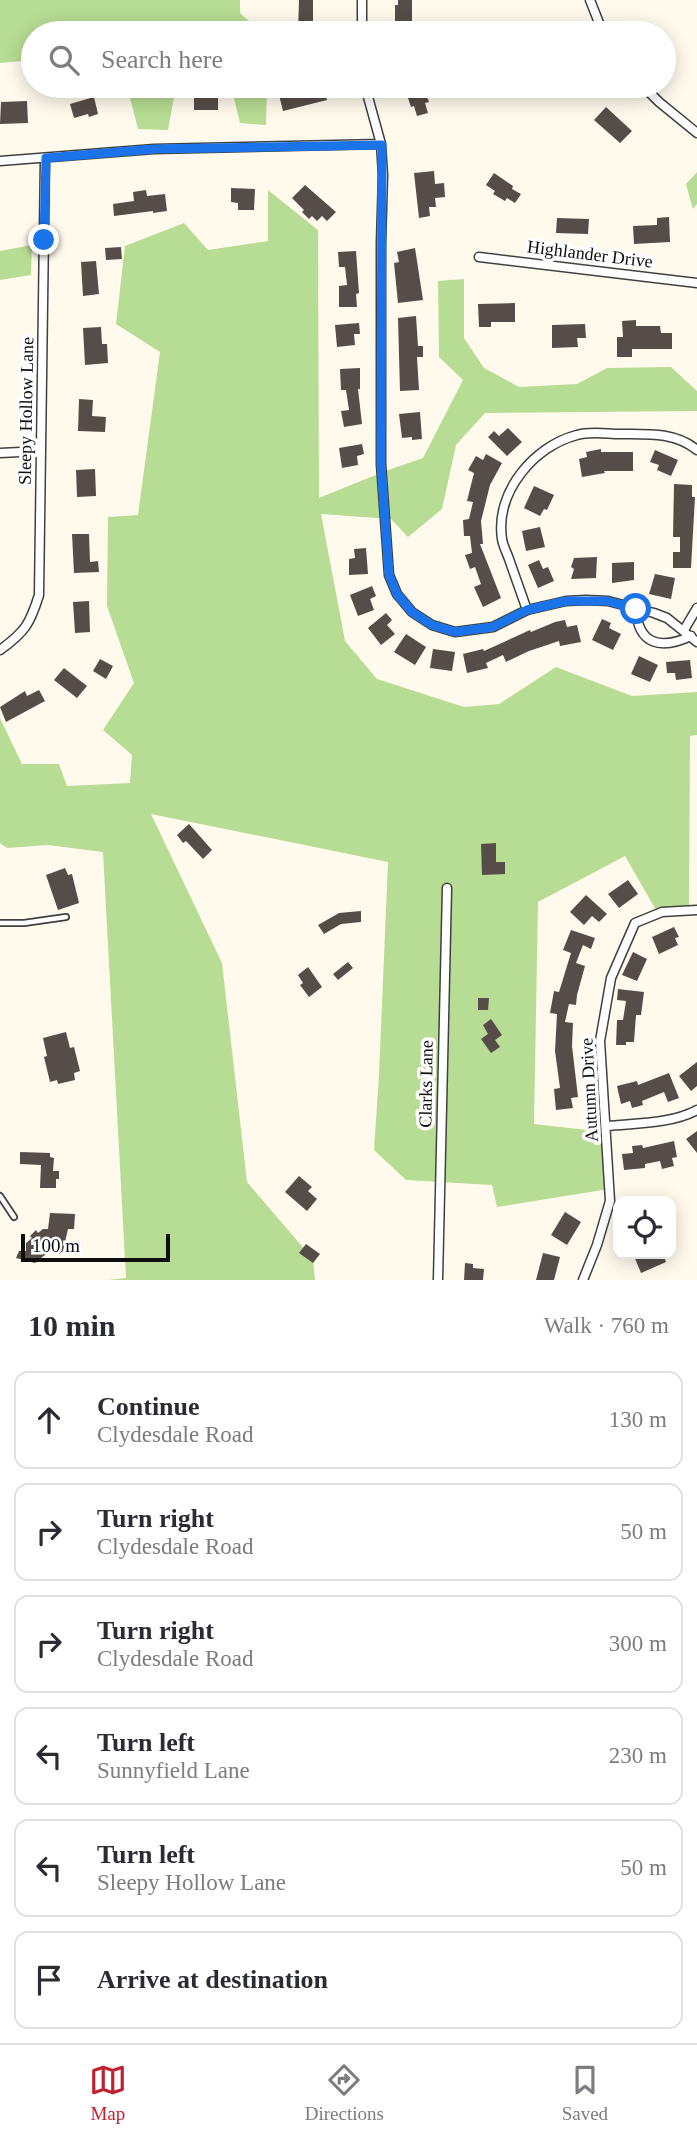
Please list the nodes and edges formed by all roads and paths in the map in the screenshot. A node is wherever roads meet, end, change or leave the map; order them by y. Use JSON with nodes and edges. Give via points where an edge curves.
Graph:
{"nodes":[{"id":1,"x":362,"y":0,"type":"edge"},
{"id":2,"x":590,"y":0,"type":"edge"},
{"id":3,"x":362,"y":21,"type":"edge"},
{"id":4,"x":598,"y":21,"type":"edge"},
{"id":5,"x":368,"y":98,"type":"edge"},
{"id":6,"x":655,"y":98,"type":"edge"},
{"id":7,"x":697,"y":133,"type":"edge"},
{"id":8,"x":382,"y":145,"type":"junction"},
{"id":9,"x":46,"y":158,"type":"junction"},
{"id":10,"x":0,"y":162,"type":"edge"},
{"id":11,"x":479,"y":257,"type":"dead end"},
{"id":12,"x":697,"y":283,"type":"edge"},
{"id":13,"x":697,"y":450,"type":"edge"},
{"id":14,"x":41,"y":451,"type":"junction"},
{"id":15,"x":0,"y":453,"type":"edge"},
{"id":16,"x":697,"y":608,"type":"edge"},
{"id":17,"x":636,"y":609,"type":"junction"},
{"id":18,"x":527,"y":610,"type":"junction"},
{"id":19,"x":691,"y":636,"type":"edge"},
{"id":20,"x":0,"y":650,"type":"edge"},
{"id":21,"x":447,"y":888,"type":"dead end"},
{"id":22,"x":697,"y":910,"type":"edge"},
{"id":23,"x":66,"y":916,"type":"dead end"},
{"id":24,"x":0,"y":923,"type":"edge"},
{"id":25,"x":697,"y":1110,"type":"edge"},
{"id":26,"x":607,"y":1126,"type":"junction"},
{"id":27,"x":0,"y":1196,"type":"edge"},
{"id":28,"x":14,"y":1217,"type":"dead end"},
{"id":29,"x":438,"y":1280,"type":"edge"},
{"id":30,"x":583,"y":1280,"type":"edge"}],
"edges":[{"from":1,"to":3,"type":"street"},
{"from":2,"to":4,"type":"street"},
{"from":5,"to":8,"type":"street"},
{"from":6,"to":7,"type":"street"},
{"from":8,"to":9,"type":"street","via":[[154,149]]},
{"from":8,"to":18,"type":"street","via":[[381,464],[389,575],[412,612],[455,632],[493,627]]},
{"from":9,"to":10,"type":"street"},
{"from":9,"to":14,"type":"street","name":"Sleepy Hollow Lane"},
{"from":11,"to":12,"type":"street","name":"Highlander Drive"},
{"from":13,"to":18,"type":"street","via":[[678,438],[655,434],[581,434],[544,450],[527,464],[503,510],[502,539]]},
{"from":14,"to":15,"type":"street"},
{"from":14,"to":20,"type":"street","name":"Sleepy Hollow Lane","via":[[39,595],[32,620]]},
{"from":16,"to":19,"type":"street"},
{"from":17,"to":18,"type":"street","via":[[586,600]]},
{"from":17,"to":19,"type":"street","via":[[667,618]]},
{"from":17,"to":19,"type":"street","via":[[643,635],[653,642],[665,644]]},
{"from":21,"to":29,"type":"street","name":"Clarks Lane"},
{"from":22,"to":26,"type":"street","name":"Autumn Drive","via":[[662,912],[635,923],[611,978],[600,1041]]},
{"from":23,"to":24,"type":"lane"},
{"from":25,"to":26,"type":"street","via":[[674,1118]]},
{"from":26,"to":30,"type":"street","name":"Autumn Drive","via":[[610,1200]]},
{"from":27,"to":28,"type":"lane"}]}
